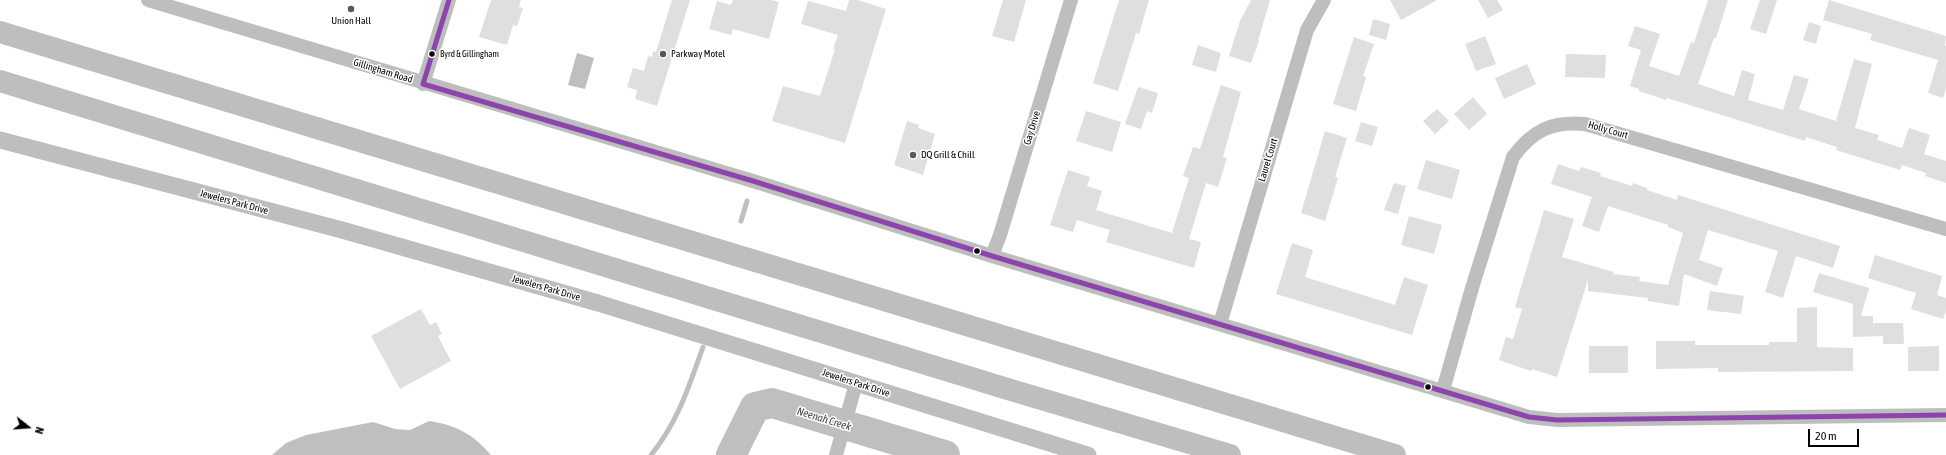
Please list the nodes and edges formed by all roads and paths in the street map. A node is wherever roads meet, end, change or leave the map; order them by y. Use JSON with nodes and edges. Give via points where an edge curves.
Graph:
{"nodes":[{"id":1,"x":148,"y":0,"type":"edge"},
{"id":2,"x":449,"y":0,"type":"edge"},
{"id":3,"x":1071,"y":0,"type":"edge"},
{"id":4,"x":1324,"y":0,"type":"edge"},
{"id":5,"x":0,"y":32,"type":"edge"},
{"id":6,"x":0,"y":81,"type":"edge"},
{"id":7,"x":424,"y":84,"type":"junction"},
{"id":8,"x":0,"y":140,"type":"edge"},
{"id":9,"x":1946,"y":230,"type":"edge"},
{"id":10,"x":992,"y":256,"type":"junction"},
{"id":11,"x":1220,"y":324,"type":"junction"},
{"id":12,"x":856,"y":383,"type":"junction"},
{"id":13,"x":1442,"y":390,"type":"junction"},
{"id":14,"x":1946,"y":415,"type":"edge"},
{"id":15,"x":836,"y":454,"type":"edge"},
{"id":16,"x":1088,"y":455,"type":"edge"},
{"id":17,"x":1230,"y":455,"type":"edge"},
{"id":18,"x":1395,"y":455,"type":"edge"}],
"edges":[{"from":1,"to":7,"type":"street","name":"Gillingham Road"},
{"from":2,"to":7,"type":"street"},
{"from":3,"to":10,"type":"street","name":"Gay Drive"},
{"from":4,"to":11,"type":"street","name":"Laurel Court","via":[[1307,30]]},
{"from":5,"to":18,"type":"highway"},
{"from":6,"to":17,"type":"highway","via":[[996,386]]},
{"from":7,"to":10,"type":"street","name":"Gillingham Road"},
{"from":8,"to":12,"type":"street","name":"Jewelers Park Drive","via":[[403,248],[606,306]]},
{"from":9,"to":13,"type":"street","name":"Holly Court","via":[[1585,124],[1571,122],[1544,128],[1532,136],[1513,157]]},
{"from":10,"to":11,"type":"street","name":"Gillingham Road"},
{"from":11,"to":13,"type":"street","name":"Gillingham Road"},
{"from":12,"to":15,"type":"street"},
{"from":12,"to":16,"type":"street","name":"Jewelers Park Drive"},
{"from":13,"to":14,"type":"street","name":"Gillingham Road","via":[[1543,420]]}]}
